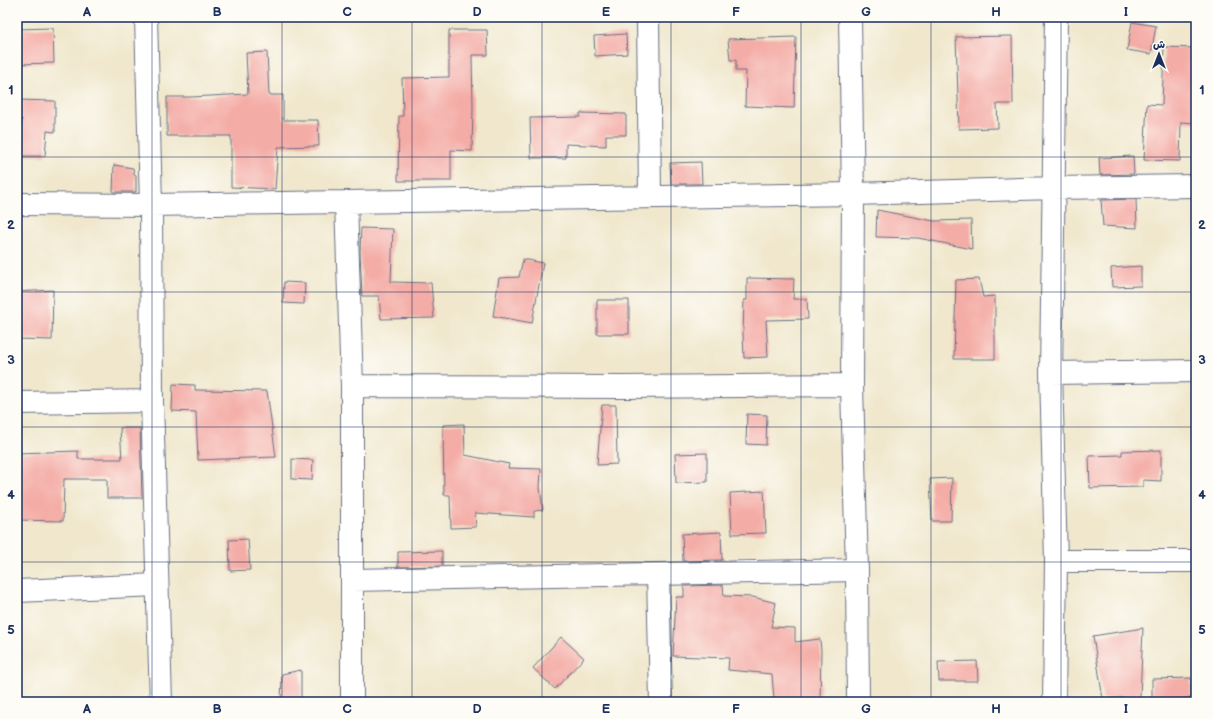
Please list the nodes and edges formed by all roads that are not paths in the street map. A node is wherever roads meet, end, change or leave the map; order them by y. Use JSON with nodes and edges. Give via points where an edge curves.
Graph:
{"nodes":[{"id":1,"x":146,"y":17,"type":"edge"},
{"id":2,"x":648,"y":17,"type":"edge"},
{"id":3,"x":850,"y":17,"type":"edge"},
{"id":4,"x":1056,"y":17,"type":"edge"},
{"id":5,"x":1196,"y":186,"type":"edge"},
{"id":6,"x":1054,"y":188,"type":"junction"},
{"id":7,"x":852,"y":194,"type":"junction"},
{"id":8,"x":650,"y":196,"type":"junction"},
{"id":9,"x":346,"y":202,"type":"junction"},
{"id":10,"x":17,"y":204,"type":"edge"},
{"id":11,"x":151,"y":204,"type":"junction"},
{"id":12,"x":1196,"y":371,"type":"edge"},
{"id":13,"x":1051,"y":373,"type":"junction"},
{"id":14,"x":852,"y":385,"type":"junction"},
{"id":15,"x":352,"y":386,"type":"junction"},
{"id":16,"x":152,"y":401,"type":"junction"},
{"id":17,"x":17,"y":403,"type":"edge"},
{"id":18,"x":1056,"y":562,"type":"junction"},
{"id":19,"x":1196,"y":562,"type":"edge"},
{"id":20,"x":857,"y":570,"type":"junction"},
{"id":21,"x":658,"y":574,"type":"junction"},
{"id":22,"x":352,"y":580,"type":"junction"},
{"id":23,"x":157,"y":585,"type":"junction"},
{"id":24,"x":17,"y":591,"type":"edge"},
{"id":25,"x":161,"y":702,"type":"edge"},
{"id":26,"x":352,"y":702,"type":"edge"},
{"id":27,"x":661,"y":702,"type":"edge"},
{"id":28,"x":858,"y":702,"type":"edge"},
{"id":29,"x":1054,"y":702,"type":"edge"}],
"edges":[{"from":1,"to":11,"type":"street"},
{"from":2,"to":8,"type":"street"},
{"from":3,"to":7,"type":"street"},
{"from":4,"to":6,"type":"street"},
{"from":5,"to":6,"type":"street"},
{"from":6,"to":7,"type":"street"},
{"from":6,"to":13,"type":"street"},
{"from":7,"to":8,"type":"street"},
{"from":7,"to":14,"type":"street"},
{"from":8,"to":9,"type":"street"},
{"from":9,"to":11,"type":"street"},
{"from":9,"to":15,"type":"street"},
{"from":10,"to":11,"type":"street"},
{"from":11,"to":16,"type":"street"},
{"from":12,"to":13,"type":"street"},
{"from":13,"to":18,"type":"street"},
{"from":14,"to":15,"type":"street"},
{"from":14,"to":20,"type":"street"},
{"from":15,"to":22,"type":"street"},
{"from":16,"to":17,"type":"street"},
{"from":16,"to":23,"type":"street"},
{"from":18,"to":19,"type":"street"},
{"from":18,"to":29,"type":"street"},
{"from":20,"to":21,"type":"street"},
{"from":20,"to":28,"type":"street"},
{"from":21,"to":22,"type":"street"},
{"from":21,"to":27,"type":"street"},
{"from":22,"to":26,"type":"street"},
{"from":23,"to":24,"type":"street"},
{"from":23,"to":25,"type":"street"}]}
